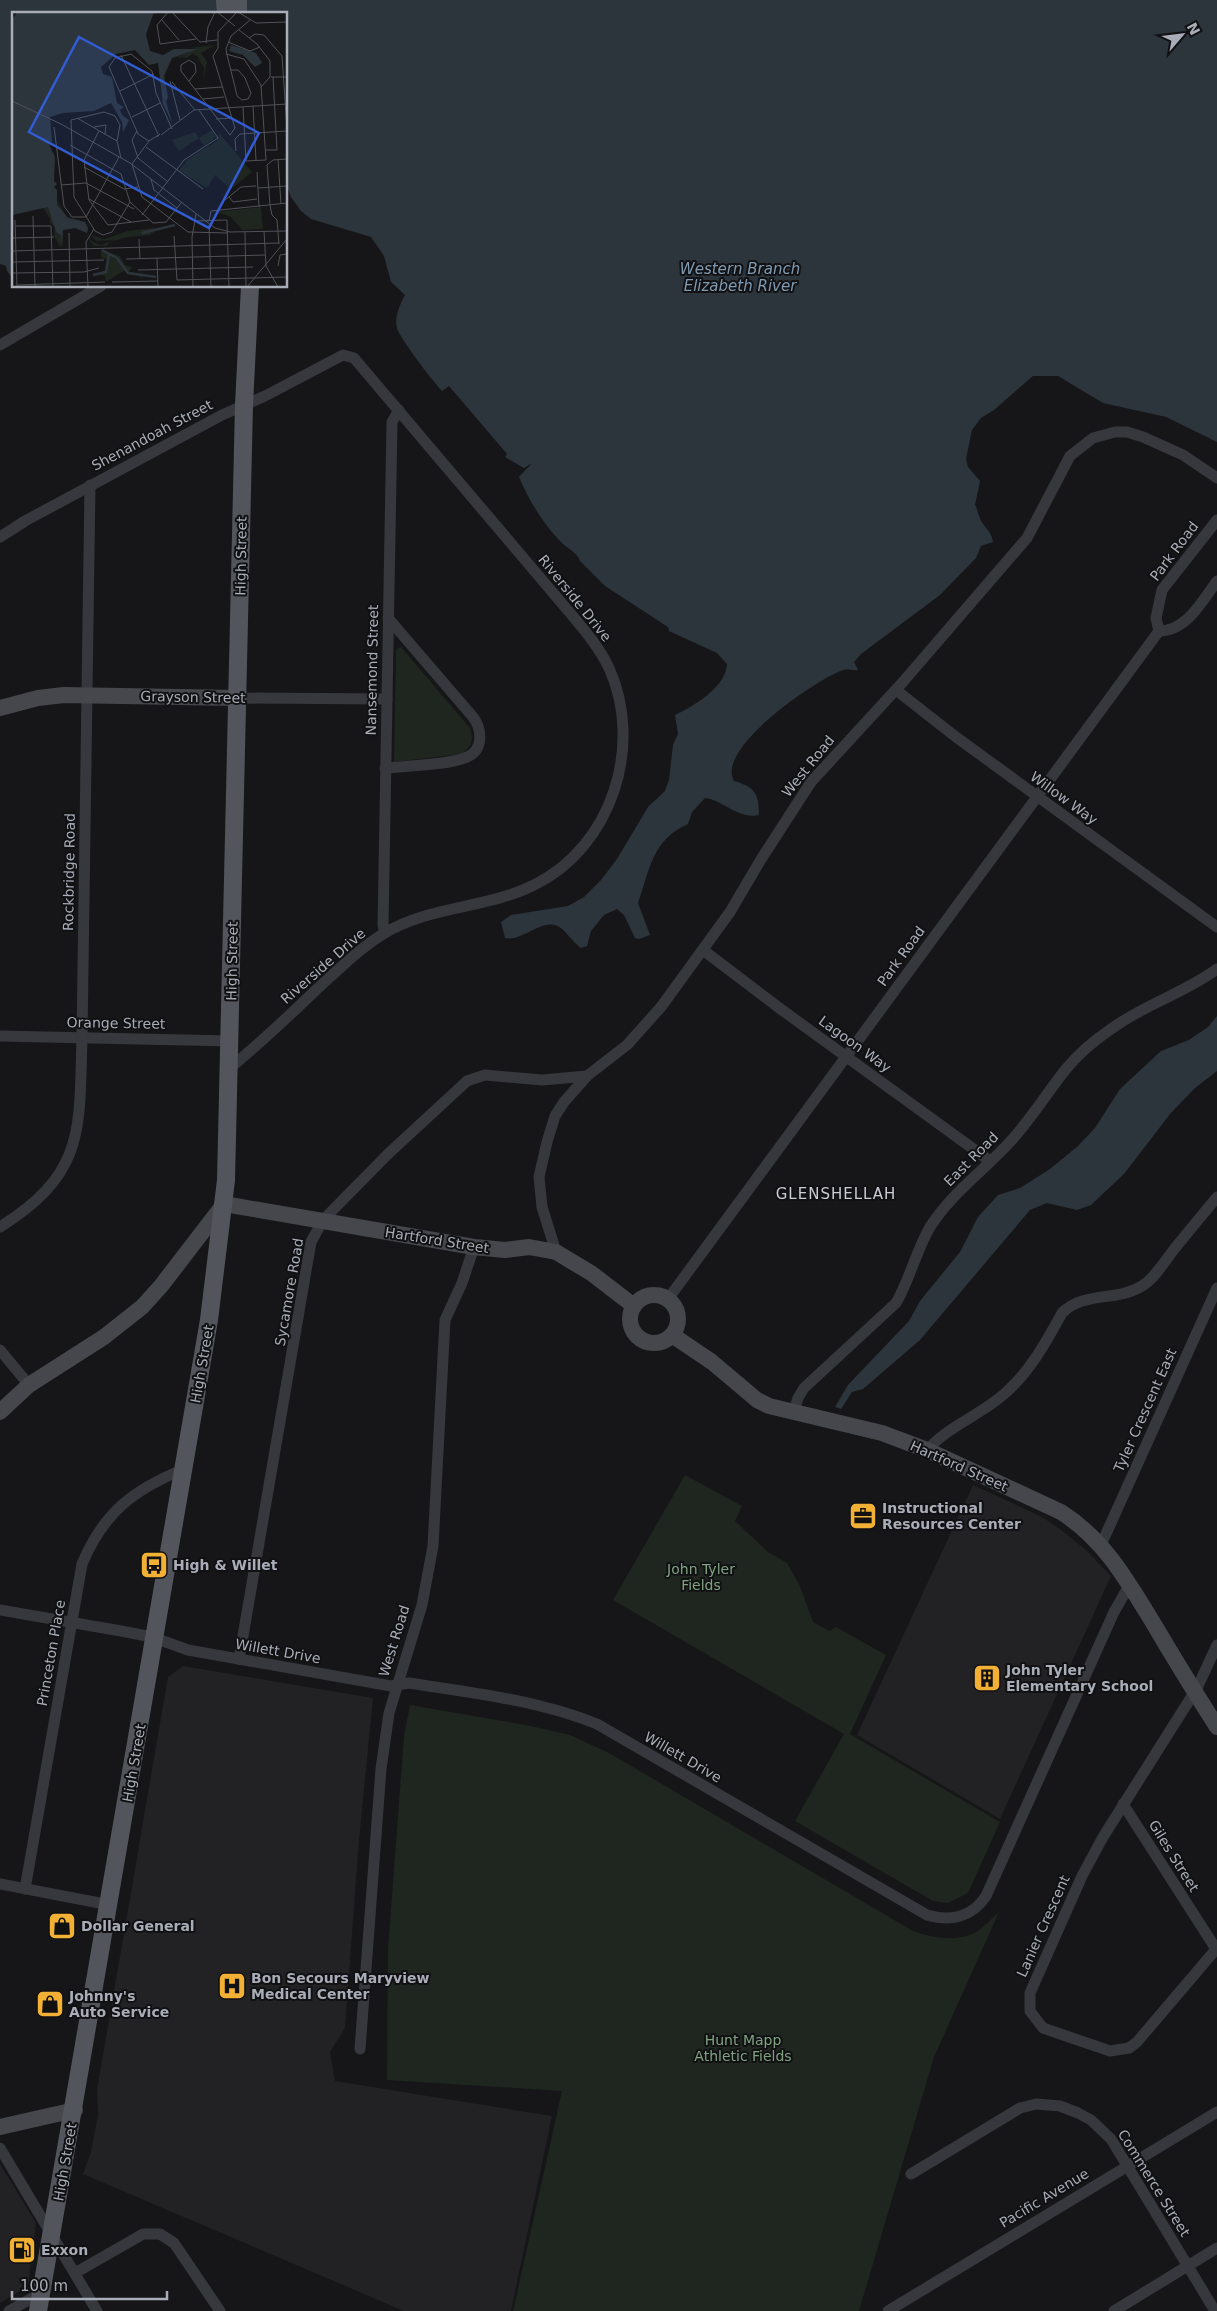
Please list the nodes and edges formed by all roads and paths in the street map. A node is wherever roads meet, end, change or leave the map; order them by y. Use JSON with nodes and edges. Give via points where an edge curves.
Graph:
{"nodes":[{"id":1,"x":98,"y":288,"type":"edge"},
{"id":2,"x":240,"y":288,"type":"edge"},
{"id":3,"x":250,"y":288,"type":"edge"},
{"id":4,"x":0,"y":345,"type":"edge"},
{"id":5,"x":321,"y":367,"type":"joint"},
{"id":6,"x":244,"y":405,"type":"junction"},
{"id":7,"x":399,"y":410,"type":"junction"},
{"id":8,"x":1217,"y":478,"type":"edge"},
{"id":9,"x":90,"y":485,"type":"junction"},
{"id":10,"x":1217,"y":520,"type":"edge"},
{"id":11,"x":0,"y":537,"type":"edge"},
{"id":12,"x":1217,"y":581,"type":"edge"},
{"id":13,"x":388,"y":618,"type":"junction"},
{"id":14,"x":1159,"y":631,"type":"junction"},
{"id":15,"x":896,"y":690,"type":"junction"},
{"id":16,"x":87,"y":695,"type":"junction"},
{"id":17,"x":237,"y":698,"type":"junction"},
{"id":18,"x":387,"y":699,"type":"junction"},
{"id":19,"x":0,"y":708,"type":"edge"},
{"id":20,"x":386,"y":768,"type":"junction"},
{"id":21,"x":1037,"y":797,"type":"junction"},
{"id":22,"x":1217,"y":928,"type":"edge"},
{"id":23,"x":385,"y":933,"type":"junction"},
{"id":24,"x":703,"y":950,"type":"junction"},
{"id":25,"x":1217,"y":969,"type":"edge"},
{"id":26,"x":0,"y":1036,"type":"edge"},
{"id":27,"x":82,"y":1038,"type":"junction"},
{"id":28,"x":231,"y":1041,"type":"junction"},
{"id":29,"x":846,"y":1057,"type":"junction"},
{"id":30,"x":230,"y":1068,"type":"junction"},
{"id":31,"x":587,"y":1076,"type":"junction"},
{"id":32,"x":990,"y":1160,"type":"junction"},
{"id":33,"x":1216,"y":1200,"type":"edge"},
{"id":34,"x":224,"y":1204,"type":"junction"},
{"id":35,"x":323,"y":1220,"type":"junction"},
{"id":36,"x":0,"y":1227,"type":"edge"},
{"id":37,"x":474,"y":1247,"type":"junction"},
{"id":38,"x":556,"y":1252,"type":"junction"},
{"id":39,"x":1217,"y":1288,"type":"edge"},
{"id":40,"x":668,"y":1299,"type":"junction"},
{"id":41,"x":634,"y":1306,"type":"junction"},
{"id":42,"x":672,"y":1335,"type":"junction"},
{"id":43,"x":0,"y":1350,"type":"edge"},
{"id":44,"x":29,"y":1385,"type":"junction"},
{"id":45,"x":0,"y":1412,"type":"edge"},
{"id":46,"x":793,"y":1413,"type":"junction"},
{"id":47,"x":927,"y":1450,"type":"junction"},
{"id":48,"x":184,"y":1469,"type":"junction"},
{"id":49,"x":1101,"y":1545,"type":"junction"},
{"id":50,"x":1130,"y":1584,"type":"junction"},
{"id":51,"x":0,"y":1610,"type":"edge"},
{"id":52,"x":72,"y":1622,"type":"junction"},
{"id":53,"x":156,"y":1639,"type":"junction"},
{"id":54,"x":1217,"y":1645,"type":"edge"},
{"id":55,"x":239,"y":1659,"type":"junction"},
{"id":56,"x":396,"y":1686,"type":"junction"},
{"id":57,"x":1195,"y":1692,"type":"junction"},
{"id":58,"x":1217,"y":1727,"type":"edge"},
{"id":59,"x":1124,"y":1804,"type":"junction"},
{"id":60,"x":0,"y":1884,"type":"edge"},
{"id":61,"x":25,"y":1888,"type":"junction"},
{"id":62,"x":110,"y":1905,"type":"junction"},
{"id":63,"x":1216,"y":1948,"type":"edge"},
{"id":64,"x":360,"y":2049,"type":"dead end"},
{"id":65,"x":75,"y":2110,"type":"junction"},
{"id":66,"x":1217,"y":2112,"type":"edge"},
{"id":67,"x":0,"y":2127,"type":"edge"},
{"id":68,"x":0,"y":2148,"type":"edge"},
{"id":69,"x":1128,"y":2166,"type":"junction"},
{"id":70,"x":911,"y":2174,"type":"dead end"},
{"id":71,"x":52,"y":2234,"type":"junction"},
{"id":72,"x":1217,"y":2248,"type":"edge"},
{"id":73,"x":1187,"y":2266,"type":"junction"},
{"id":74,"x":75,"y":2273,"type":"junction"},
{"id":75,"x":41,"y":2293,"type":"junction"},
{"id":76,"x":9,"y":2311,"type":"edge"},
{"id":77,"x":38,"y":2311,"type":"edge"},
{"id":78,"x":96,"y":2311,"type":"edge"},
{"id":79,"x":220,"y":2311,"type":"edge"},
{"id":80,"x":888,"y":2311,"type":"edge"},
{"id":81,"x":1114,"y":2311,"type":"edge"},
{"id":82,"x":1215,"y":2311,"type":"edge"}],
"edges":[{"from":1,"to":4,"type":"street"},
{"from":2,"to":6,"type":"main road","via":[[239,382]]},
{"from":3,"to":6,"type":"main road"},
{"from":5,"to":6,"type":"street","name":"Shenandoah Street"},
{"from":5,"to":7,"type":"street","name":"Riverside Drive","via":[[343,355],[354,358]]},
{"from":6,"to":9,"type":"street","name":"Shenandoah Street"},
{"from":6,"to":17,"type":"main road","name":"High Street"},
{"from":7,"to":13,"type":"street","name":"Nansemond Street","via":[[392,422]]},
{"from":7,"to":23,"type":"street","name":"Riverside Drive","via":[[598,647],[609,668],[621,706],[623,748],[615,790],[602,819],[584,845],[558,870],[517,892],[432,912]]},
{"from":8,"to":15,"type":"street","name":"West Road","via":[[1183,455],[1136,434],[1103,434],[1083,444],[1065,463],[1026,538]]},
{"from":9,"to":11,"type":"street","name":"Shenandoah Street"},
{"from":9,"to":16,"type":"street","name":"Rockbridge Road"},
{"from":10,"to":14,"type":"street","name":"Park Road","via":[[1162,590],[1156,618]]},
{"from":12,"to":14,"type":"street","via":[[1193,615],[1167,631]]},
{"from":13,"to":18,"type":"street","name":"Nansemond Street"},
{"from":13,"to":20,"type":"street","via":[[473,717],[480,731],[477,749],[466,758]]},
{"from":14,"to":21,"type":"street","name":"Park Road"},
{"from":15,"to":21,"type":"street","name":"Willow Way"},
{"from":15,"to":24,"type":"street","name":"West Road","via":[[811,782]]},
{"from":16,"to":17,"type":"street","name":"Grayson Street"},
{"from":16,"to":19,"type":"street","name":"Grayson Street","via":[[38,698]]},
{"from":16,"to":27,"type":"street","name":"Rockbridge Road"},
{"from":17,"to":18,"type":"street","name":"Grayson Street"},
{"from":17,"to":28,"type":"main road","name":"High Street"},
{"from":18,"to":20,"type":"street","name":"Nansemond Street"},
{"from":20,"to":23,"type":"street","name":"Nansemond Street"},
{"from":21,"to":22,"type":"street","name":"Willow Way"},
{"from":21,"to":29,"type":"street","name":"Park Road"},
{"from":23,"to":30,"type":"street","name":"Riverside Drive","via":[[350,958]]},
{"from":24,"to":29,"type":"street","name":"Lagoon Way"},
{"from":24,"to":31,"type":"street","name":"West Road","via":[[640,1031]]},
{"from":25,"to":32,"type":"street","name":"East Road","via":[[1133,1013],[1082,1053],[1067,1068],[1029,1121]]},
{"from":26,"to":27,"type":"street","name":"Orange Street"},
{"from":27,"to":28,"type":"street","name":"Orange Street"},
{"from":27,"to":36,"type":"street","name":"Rockbridge Road","via":[[78,1124],[68,1161],[46,1193]]},
{"from":28,"to":30,"type":"main road","name":"High Street"},
{"from":29,"to":32,"type":"street","name":"Lagoon Way"},
{"from":29,"to":40,"type":"street","name":"Park Road"},
{"from":30,"to":34,"type":"main road","name":"High Street"},
{"from":31,"to":35,"type":"street","name":"Sycamore Road","via":[[542,1080],[485,1074],[467,1081]]},
{"from":31,"to":38,"type":"street","name":"West Road","via":[[556,1116],[541,1162],[542,1207]]},
{"from":32,"to":46,"type":"street","name":"East Road","via":[[955,1195],[933,1224],[896,1303],[804,1388]]},
{"from":33,"to":47,"type":"street","via":[[1151,1278],[1130,1292],[1115,1297],[1085,1299],[1069,1306],[1014,1385],[976,1415],[944,1434]]},
{"from":34,"to":35,"type":"street","name":"Hartford Street"},
{"from":34,"to":44,"type":"street","via":[[142,1307],[104,1337]]},
{"from":34,"to":48,"type":"main road","name":"High Street","via":[[210,1320]]},
{"from":35,"to":37,"type":"street","name":"Hartford Street"},
{"from":35,"to":55,"type":"street","name":"Sycamore Road","via":[[311,1242]]},
{"from":37,"to":38,"type":"street","name":"Hartford Street","via":[[505,1250],[529,1247]]},
{"from":37,"to":56,"type":"street","name":"West Road","via":[[445,1320],[433,1546],[422,1604]]},
{"from":38,"to":41,"type":"street","name":"Hartford Street","via":[[591,1273]]},
{"from":39,"to":49,"type":"street","name":"Tyler Crescent East"},
{"from":40,"to":41,"type":"street","via":[[653,1295],[639,1300]]},
{"from":40,"to":42,"type":"street","via":[[678,1316]]},
{"from":41,"to":42,"type":"street","via":[[630,1319],[639,1338],[653,1343]]},
{"from":42,"to":46,"type":"street","name":"Hartford Street","via":[[712,1362],[757,1400]]},
{"from":43,"to":44,"type":"street"},
{"from":44,"to":45,"type":"street"},
{"from":46,"to":47,"type":"street","name":"Hartford Street","via":[[882,1433]]},
{"from":47,"to":49,"type":"street","name":"Hartford Street","via":[[1061,1512]]},
{"from":48,"to":52,"type":"street","name":"Princeton Place","via":[[140,1490],[110,1515],[99,1530],[82,1564]]},
{"from":48,"to":53,"type":"main road","name":"High Street"},
{"from":49,"to":50,"type":"street","name":"Hartford Street"},
{"from":50,"to":56,"type":"street","name":"Willett Drive","via":[[1114,1612],[986,1896],[974,1909],[951,1918],[927,1915],[597,1724],[526,1702],[410,1683]]},
{"from":50,"to":57,"type":"street","name":"Hartford Street"},
{"from":51,"to":52,"type":"street","name":"Willett Drive"},
{"from":52,"to":53,"type":"street","name":"Willett Drive"},
{"from":52,"to":61,"type":"street","name":"Princeton Place"},
{"from":53,"to":55,"type":"street","name":"Willett Drive","via":[[174,1646]]},
{"from":53,"to":62,"type":"main road","name":"High Street"},
{"from":54,"to":57,"type":"street","name":"Lanier Crescent"},
{"from":55,"to":56,"type":"street","name":"Willett Drive"},
{"from":56,"to":64,"type":"street","name":"West Road","via":[[380,1773]]},
{"from":57,"to":58,"type":"street","name":"Hartford Street"},
{"from":57,"to":59,"type":"street","name":"Lanier Crescent"},
{"from":59,"to":63,"type":"street","name":"Giles Street"},
{"from":59,"to":63,"type":"street","name":"Lanier Crescent","via":[[1082,1876],[1030,1994],[1034,2019],[1043,2028],[1110,2051],[1129,2048]]},
{"from":60,"to":61,"type":"street"},
{"from":61,"to":62,"type":"street"},
{"from":62,"to":65,"type":"main road","name":"High Street"},
{"from":65,"to":67,"type":"street"},
{"from":65,"to":71,"type":"main road","name":"High Street"},
{"from":66,"to":69,"type":"street","name":"Pacific Avenue"},
{"from":68,"to":71,"type":"street"},
{"from":69,"to":70,"type":"street","name":"Commerce Street","via":[[1111,2139],[1091,2120],[1060,2106],[1036,2104],[1020,2108]]},
{"from":69,"to":73,"type":"street","name":"Commerce Street"},
{"from":69,"to":80,"type":"street","name":"Pacific Avenue"},
{"from":71,"to":74,"type":"street"},
{"from":71,"to":75,"type":"main road","name":"High Street"},
{"from":72,"to":73,"type":"street"},
{"from":73,"to":81,"type":"street"},
{"from":73,"to":82,"type":"street","name":"Commerce Street"},
{"from":74,"to":78,"type":"street"},
{"from":74,"to":79,"type":"street","via":[[138,2237],[157,2234],[169,2237]]},
{"from":75,"to":76,"type":"street"},
{"from":75,"to":77,"type":"main road","name":"High Street"}]}
